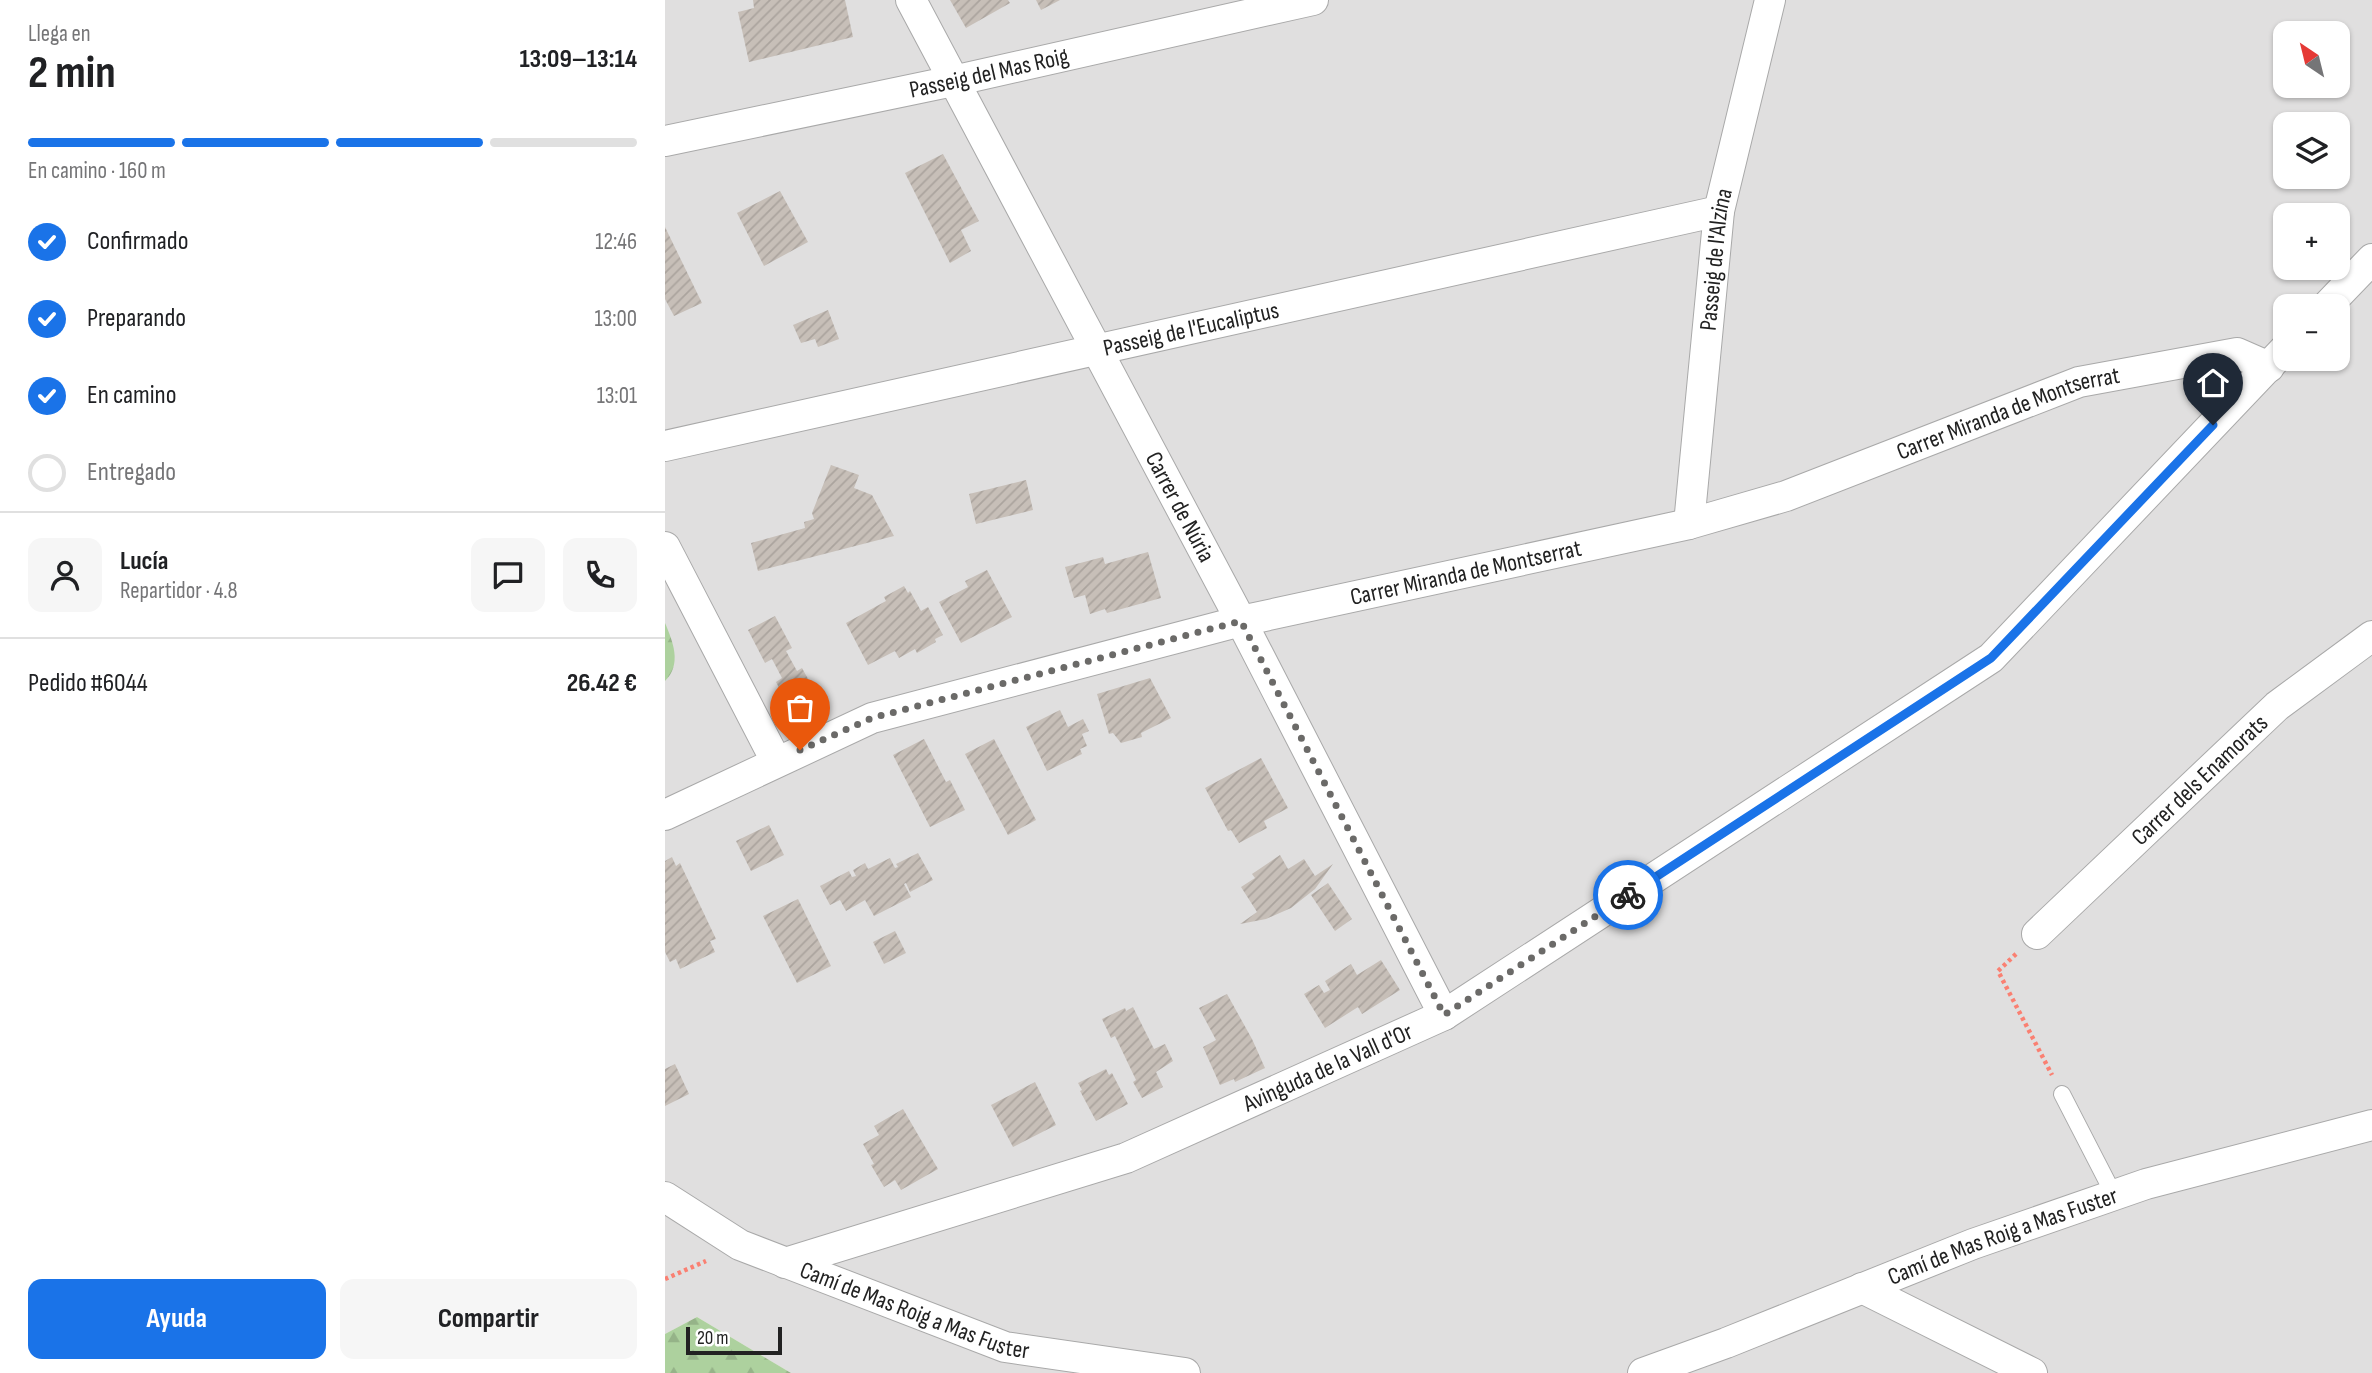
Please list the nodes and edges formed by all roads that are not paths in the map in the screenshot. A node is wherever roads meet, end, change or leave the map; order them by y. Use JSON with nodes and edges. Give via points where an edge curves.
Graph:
{"nodes":[{"id":1,"x":911,"y":0,"type":"edge"},
{"id":2,"x":1313,"y":0,"type":"edge"},
{"id":3,"x":1770,"y":0,"type":"edge"},
{"id":4,"x":953,"y":81,"type":"junction"},
{"id":5,"x":665,"y":141,"type":"edge"},
{"id":6,"x":1719,"y":211,"type":"junction"},
{"id":7,"x":2372,"y":259,"type":"edge"},
{"id":8,"x":2338,"y":294,"type":"edge"},
{"id":9,"x":1097,"y":351,"type":"junction"},
{"id":10,"x":2273,"y":358,"type":"edge"},
{"id":11,"x":2273,"y":362,"type":"edge"},
{"id":12,"x":665,"y":446,"type":"edge"},
{"id":13,"x":1689,"y":524,"type":"junction"},
{"id":14,"x":665,"y":547,"type":"edge"},
{"id":15,"x":1241,"y":621,"type":"junction"},
{"id":16,"x":2372,"y":636,"type":"edge"},
{"id":17,"x":776,"y":761,"type":"junction"},
{"id":18,"x":665,"y":815,"type":"edge"},
{"id":19,"x":2037,"y":934,"type":"road end"},
{"id":20,"x":1444,"y":1015,"type":"junction"},
{"id":21,"x":2062,"y":1094,"type":"road end"},
{"id":22,"x":2372,"y":1125,"type":"edge"},
{"id":23,"x":2114,"y":1195,"type":"junction"},
{"id":24,"x":665,"y":1198,"type":"edge"},
{"id":25,"x":785,"y":1263,"type":"junction"},
{"id":26,"x":1862,"y":1288,"type":"junction"},
{"id":27,"x":1185,"y":1373,"type":"edge"},
{"id":28,"x":1643,"y":1373,"type":"edge"},
{"id":29,"x":2032,"y":1373,"type":"edge"}],
"edges":[{"from":1,"to":4,"type":"street","name":"Carrer de Núria"},
{"from":2,"to":4,"type":"street","name":"Passeig del Mas Roig"},
{"from":3,"to":6,"type":"street","name":"Passeig de l'Alzina"},
{"from":4,"to":5,"type":"street","name":"Passeig del Mas Roig"},
{"from":4,"to":9,"type":"street","name":"Carrer de Núria"},
{"from":6,"to":9,"type":"street","name":"Passeig de l'Eucaliptus"},
{"from":6,"to":13,"type":"street","name":"Passeig de l'Alzina"},
{"from":7,"to":8,"type":"street"},
{"from":9,"to":12,"type":"street","name":"Passeig de l'Eucaliptus"},
{"from":9,"to":15,"type":"street","name":"Carrer de Núria"},
{"from":10,"to":13,"type":"street","name":"Carrer Miranda de Montserrat","via":[[2237,353],[2079,382],[1786,496]]},
{"from":11,"to":20,"type":"street","name":"Avinguda de la Vall d'Or","via":[[1991,658]]},
{"from":13,"to":15,"type":"street","name":"Carrer Miranda de Montserrat"},
{"from":14,"to":17,"type":"street"},
{"from":15,"to":17,"type":"street","name":"Carrer Miranda de Montserrat","via":[[872,718]]},
{"from":15,"to":20,"type":"street","name":"Carrer de Núria"},
{"from":16,"to":19,"type":"street","name":"Carrer dels Enamorats","via":[[2277,706]]},
{"from":17,"to":18,"type":"street","name":"Carrer Miranda de Montserrat"},
{"from":20,"to":25,"type":"street","name":"Avinguda de la Vall d'Or","via":[[1126,1158]]},
{"from":21,"to":23,"type":"lane"},
{"from":22,"to":23,"type":"street","name":"Camí de Mas Roig a Mas Fuster"},
{"from":23,"to":26,"type":"street","name":"Camí de Mas Roig a Mas Fuster"},
{"from":24,"to":25,"type":"street","name":"Camí de Mas Roig a Mas Fuster","via":[[740,1245]]},
{"from":25,"to":27,"type":"street","name":"Camí de Mas Roig a Mas Fuster","via":[[1005,1347]]},
{"from":26,"to":28,"type":"street","name":"Camí de Mas Roig a Mas Fuster"},
{"from":26,"to":29,"type":"street"}]}
